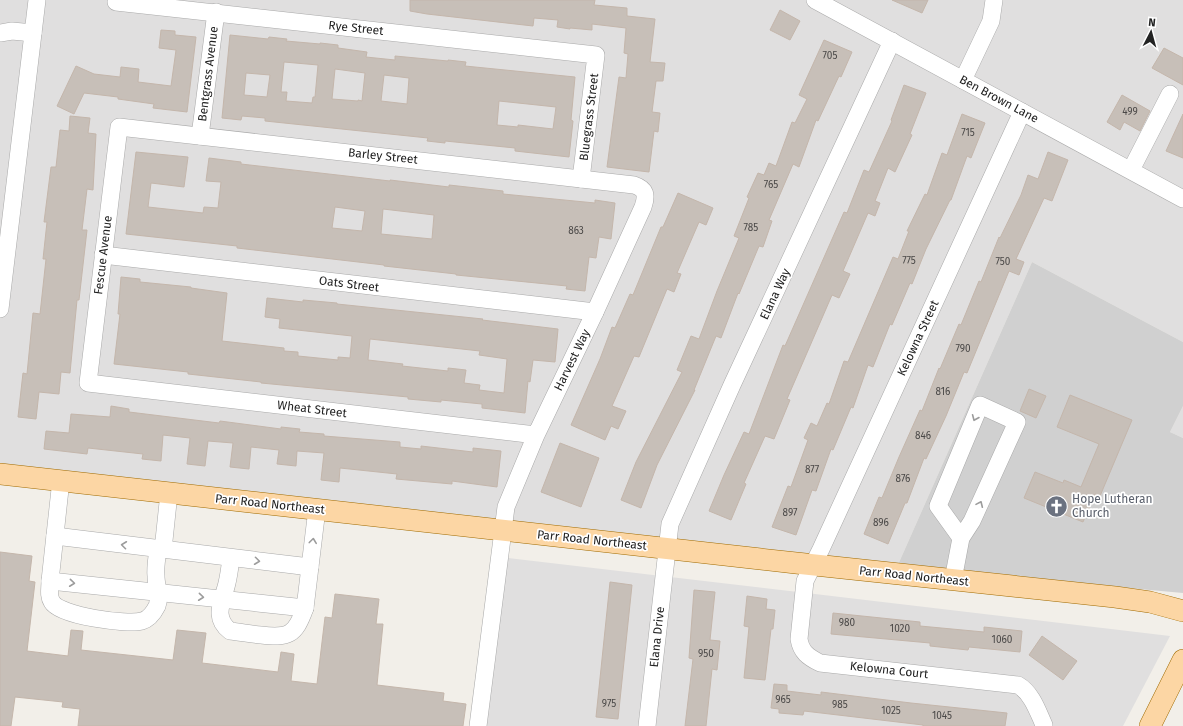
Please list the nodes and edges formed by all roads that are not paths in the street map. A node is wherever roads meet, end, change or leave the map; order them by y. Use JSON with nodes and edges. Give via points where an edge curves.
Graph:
{"nodes":[{"id":1,"x":37,"y":0,"type":"edge"},
{"id":2,"x":815,"y":0,"type":"edge"},
{"id":3,"x":994,"y":0,"type":"edge"},
{"id":4,"x":116,"y":2,"type":"dead end"},
{"id":5,"x":216,"y":12,"type":"junction"},
{"id":6,"x":0,"y":33,"type":"edge"},
{"id":7,"x":33,"y":33,"type":"junction"},
{"id":8,"x":892,"y":41,"type":"junction"},
{"id":9,"x":596,"y":55,"type":"joint"},
{"id":10,"x":963,"y":80,"type":"junction"},
{"id":11,"x":1170,"y":94,"type":"dead end"},
{"id":12,"x":1022,"y":112,"type":"junction"},
{"id":13,"x":119,"y":127,"type":"joint"},
{"id":14,"x":200,"y":136,"type":"junction"},
{"id":15,"x":1130,"y":170,"type":"junction"},
{"id":16,"x":581,"y":179,"type":"junction"},
{"id":17,"x":645,"y":192,"type":"joint"},
{"id":18,"x":1183,"y":199,"type":"edge"},
{"id":19,"x":6,"y":209,"type":"edge"},
{"id":20,"x":103,"y":255,"type":"junction"},
{"id":21,"x":0,"y":309,"type":"edge"},
{"id":22,"x":595,"y":312,"type":"junction"},
{"id":23,"x":88,"y":383,"type":"joint"},
{"id":24,"x":536,"y":435,"type":"junction"},
{"id":25,"x":0,"y":474,"type":"edge"},
{"id":26,"x":61,"y":480,"type":"junction"},
{"id":27,"x":169,"y":493,"type":"junction"},
{"id":28,"x":316,"y":509,"type":"junction"},
{"id":29,"x":503,"y":530,"type":"junction"},
{"id":30,"x":55,"y":536,"type":"junction"},
{"id":31,"x":960,"y":538,"type":"junction"},
{"id":32,"x":160,"y":549,"type":"junction"},
{"id":33,"x":667,"y":549,"type":"junction"},
{"id":34,"x":231,"y":558,"type":"junction"},
{"id":35,"x":812,"y":565,"type":"junction"},
{"id":36,"x":310,"y":567,"type":"junction"},
{"id":37,"x":953,"y":580,"type":"junction"},
{"id":38,"x":50,"y":581,"type":"junction"},
{"id":39,"x":159,"y":593,"type":"junction"},
{"id":40,"x":221,"y":600,"type":"junction"},
{"id":41,"x":305,"y":608,"type":"junction"},
{"id":42,"x":1183,"y":611,"type":"edge"},
{"id":43,"x":1183,"y":660,"type":"edge"},
{"id":44,"x":1044,"y":725,"type":"edge"},
{"id":45,"x":478,"y":726,"type":"edge"},
{"id":46,"x":647,"y":726,"type":"edge"},
{"id":47,"x":1150,"y":726,"type":"edge"}],
"edges":[{"from":1,"to":7,"type":"street"},
{"from":2,"to":8,"type":"street","name":"Ben Brown Lane"},
{"from":3,"to":10,"type":"street","via":[[991,21]]},
{"from":4,"to":5,"type":"street","name":"Rye Street"},
{"from":5,"to":9,"type":"street","name":"Rye Street"},
{"from":5,"to":14,"type":"street","name":"Bentgrass Avenue"},
{"from":6,"to":7,"type":"street"},
{"from":7,"to":19,"type":"street"},
{"from":8,"to":10,"type":"street","name":"Ben Brown Lane"},
{"from":8,"to":33,"type":"street","name":"Elana Way","via":[[672,518]]},
{"from":9,"to":16,"type":"street","name":"Bluegrass Street"},
{"from":10,"to":12,"type":"street","name":"Ben Brown Lane"},
{"from":11,"to":15,"type":"street"},
{"from":12,"to":15,"type":"street","name":"Ben Brown Lane"},
{"from":12,"to":35,"type":"street","name":"Kelowna Street"},
{"from":13,"to":14,"type":"street","name":"Barley Street"},
{"from":13,"to":20,"type":"street","name":"Fescue Avenue"},
{"from":14,"to":16,"type":"street","name":"Barley Street"},
{"from":15,"to":18,"type":"street","name":"Ben Brown Lane"},
{"from":16,"to":17,"type":"street","name":"Barley Street","via":[[634,185],[641,187]]},
{"from":17,"to":22,"type":"street","name":"Harvest Way","via":[[643,207]]},
{"from":19,"to":21,"type":"street"},
{"from":20,"to":22,"type":"street","name":"Oats Street"},
{"from":20,"to":23,"type":"street","name":"Fescue Avenue"},
{"from":22,"to":24,"type":"street","name":"Harvest Way"},
{"from":23,"to":24,"type":"street","name":"Wheat Street"},
{"from":24,"to":29,"type":"street","name":"Harvest Way","via":[[506,507]]},
{"from":25,"to":26,"type":"main road","name":"Parr Road Northeast"},
{"from":26,"to":27,"type":"main road","name":"Parr Road Northeast"},
{"from":26,"to":30,"type":"street"},
{"from":27,"to":28,"type":"main road","name":"Parr Road Northeast"},
{"from":27,"to":32,"type":"street"},
{"from":28,"to":29,"type":"main road","name":"Parr Road Northeast"},
{"from":36,"to":28,"type":"street","one_way":true},
{"from":29,"to":33,"type":"main road","name":"Parr Road Northeast"},
{"from":29,"to":45,"type":"street","name":"Harvest Way"},
{"from":32,"to":30,"type":"street","one_way":true},
{"from":30,"to":38,"type":"street"},
{"from":31,"to":31,"type":"street","one_way":true,"via":[[972,521],[1017,422],[980,406],[938,506]]},
{"from":31,"to":37,"type":"street"},
{"from":32,"to":34,"type":"street"},
{"from":32,"to":39,"type":"street","via":[[156,576]]},
{"from":33,"to":35,"type":"main road","name":"Parr Road Northeast"},
{"from":33,"to":46,"type":"street","name":"Elana Drive"},
{"from":34,"to":36,"type":"street","one_way":true},
{"from":34,"to":40,"type":"street"},
{"from":35,"to":37,"type":"main road","name":"Parr Road Northeast"},
{"from":35,"to":44,"type":"street","name":"Kelowna Court","via":[[805,582],[799,639],[800,647],[811,658],[820,663],[1018,685],[1024,688]]},
{"from":36,"to":41,"type":"street"},
{"from":37,"to":42,"type":"main road","name":"Parr Road Northeast","via":[[1134,600]]},
{"from":38,"to":39,"type":"street","one_way":true},
{"from":38,"to":39,"type":"street","via":[[49,593],[56,606],[73,614],[94,618],[143,621],[151,616],[157,605]]},
{"from":39,"to":40,"type":"street","one_way":true},
{"from":40,"to":41,"type":"street"},
{"from":40,"to":41,"type":"street","via":[[221,620],[230,631],[279,637],[289,634],[296,627]]},
{"from":43,"to":47,"type":"main road"}]}
